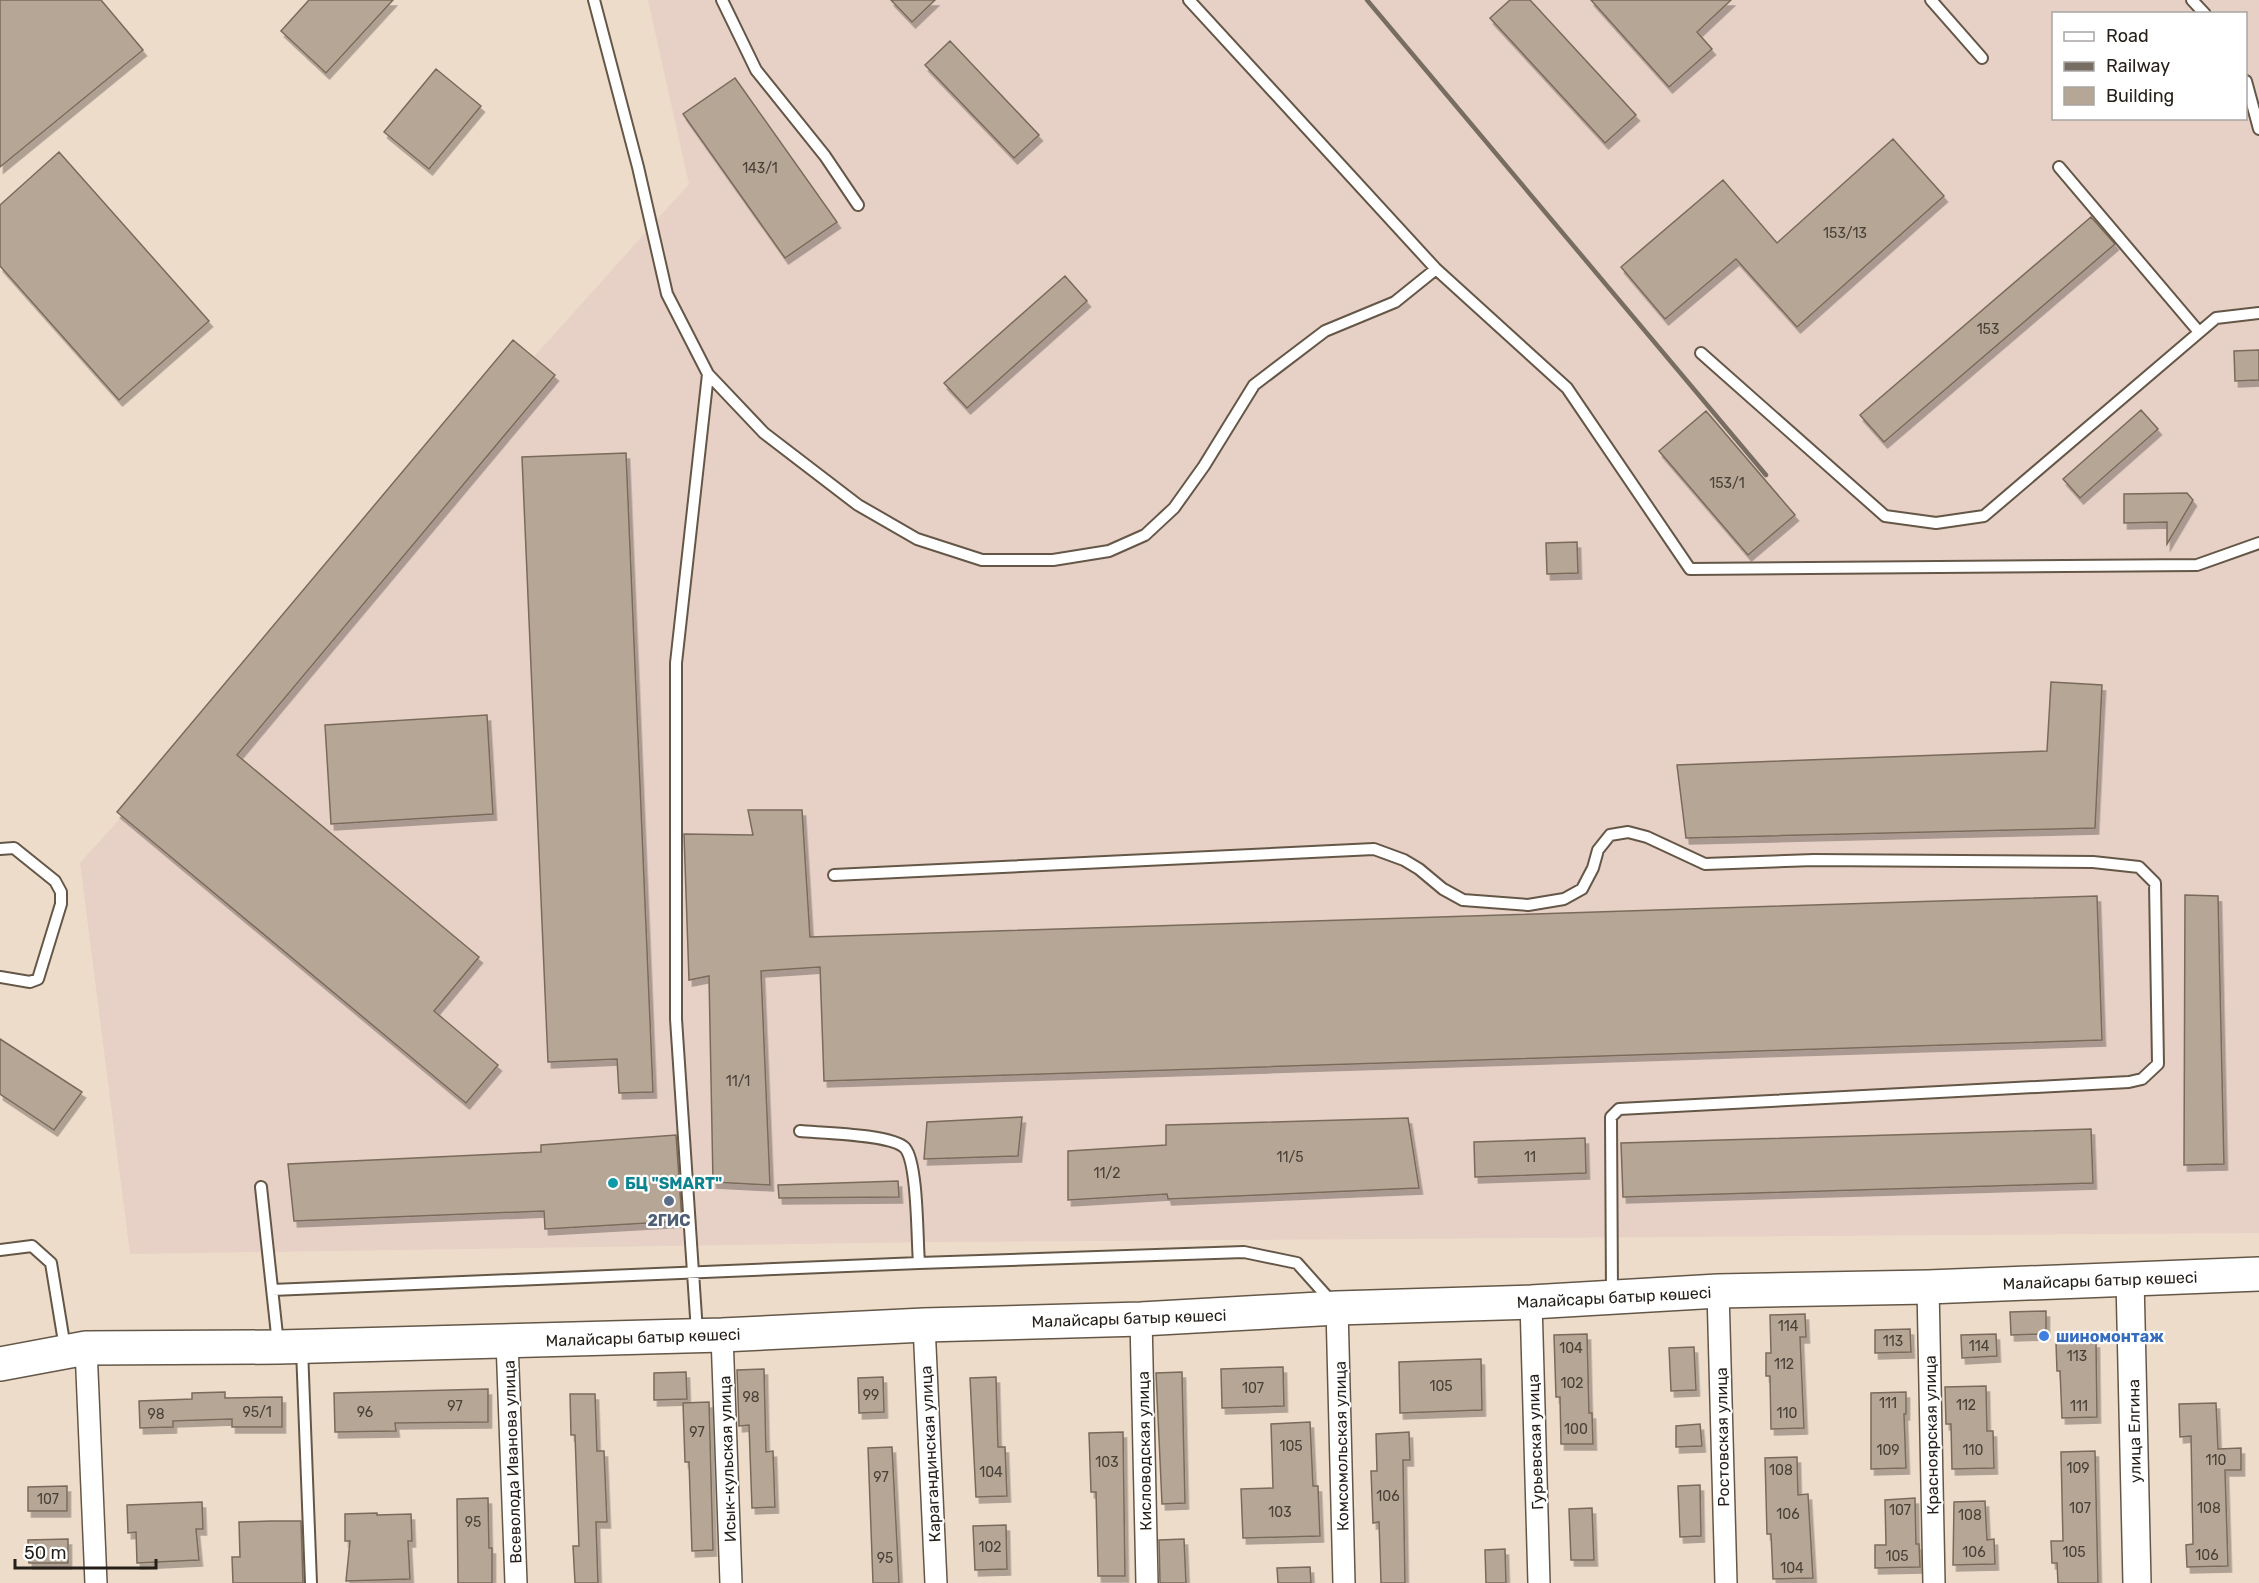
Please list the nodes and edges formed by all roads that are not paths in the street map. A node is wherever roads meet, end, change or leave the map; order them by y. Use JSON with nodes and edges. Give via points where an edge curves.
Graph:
{"nodes":[{"id":1,"x":594,"y":0,"type":"edge"},
{"id":2,"x":722,"y":0,"type":"edge"},
{"id":3,"x":1188,"y":0,"type":"edge"},
{"id":4,"x":1931,"y":0,"type":"edge"},
{"id":5,"x":2192,"y":0,"type":"edge"},
{"id":6,"x":2203,"y":12,"type":"edge"},
{"id":7,"x":1982,"y":58,"type":"dead end"},
{"id":8,"x":2247,"y":85,"type":"edge"},
{"id":9,"x":2259,"y":129,"type":"edge"},
{"id":10,"x":2059,"y":167,"type":"dead end"},
{"id":11,"x":858,"y":205,"type":"dead end"},
{"id":12,"x":1436,"y":268,"type":"junction"},
{"id":13,"x":2259,"y":313,"type":"edge"},
{"id":14,"x":2199,"y":332,"type":"junction"},
{"id":15,"x":1701,"y":353,"type":"dead end"},
{"id":16,"x":708,"y":374,"type":"junction"},
{"id":17,"x":2259,"y":543,"type":"edge"},
{"id":18,"x":0,"y":849,"type":"edge"},
{"id":19,"x":834,"y":875,"type":"dead end"},
{"id":20,"x":0,"y":977,"type":"edge"},
{"id":21,"x":800,"y":1131,"type":"dead end"},
{"id":22,"x":261,"y":1187,"type":"dead end"},
{"id":23,"x":0,"y":1250,"type":"edge"},
{"id":24,"x":919,"y":1263,"type":"junction"},
{"id":25,"x":693,"y":1273,"type":"junction"},
{"id":26,"x":2259,"y":1274,"type":"edge"},
{"id":27,"x":2130,"y":1279,"type":"junction"},
{"id":28,"x":1928,"y":1287,"type":"junction"},
{"id":29,"x":272,"y":1290,"type":"junction"},
{"id":30,"x":1718,"y":1291,"type":"junction"},
{"id":31,"x":1612,"y":1297,"type":"junction"},
{"id":32,"x":1531,"y":1302,"type":"junction"},
{"id":33,"x":1337,"y":1308,"type":"junction"},
{"id":34,"x":1142,"y":1319,"type":"junction"},
{"id":35,"x":924,"y":1325,"type":"junction"},
{"id":36,"x":709,"y":1335,"type":"junction"},
{"id":37,"x":507,"y":1341,"type":"junction"},
{"id":38,"x":290,"y":1347,"type":"junction"},
{"id":39,"x":75,"y":1350,"type":"junction"},
{"id":40,"x":0,"y":1364,"type":"edge"},
{"id":41,"x":96,"y":1583,"type":"edge"},
{"id":42,"x":311,"y":1583,"type":"edge"},
{"id":43,"x":516,"y":1583,"type":"edge"},
{"id":44,"x":731,"y":1583,"type":"edge"},
{"id":45,"x":936,"y":1583,"type":"edge"},
{"id":46,"x":1148,"y":1583,"type":"edge"},
{"id":47,"x":1344,"y":1583,"type":"edge"},
{"id":48,"x":1539,"y":1583,"type":"edge"},
{"id":49,"x":1726,"y":1583,"type":"edge"},
{"id":50,"x":1934,"y":1583,"type":"edge"},
{"id":51,"x":2138,"y":1583,"type":"edge"}],
"edges":[{"from":1,"to":16,"type":"lane","via":[[667,294]]},
{"from":2,"to":11,"type":"lane","via":[[756,70],[825,156]]},
{"from":3,"to":12,"type":"lane"},
{"from":4,"to":7,"type":"lane"},
{"from":5,"to":6,"type":"lane"},
{"from":8,"to":9,"type":"lane"},
{"from":10,"to":14,"type":"lane"},
{"from":12,"to":16,"type":"lane","via":[[1395,303],[1325,331],[1254,385],[1174,508],[1145,535],[1109,551],[1053,560],[982,560],[917,539],[858,505],[764,433]]},
{"from":12,"to":17,"type":"lane","via":[[1567,388],[1690,568],[2197,565]]},
{"from":13,"to":14,"type":"lane","via":[[2216,318]]},
{"from":14,"to":15,"type":"lane","via":[[1984,516],[1936,523],[1886,516]]},
{"from":16,"to":25,"type":"lane","via":[[676,663],[676,1019]]},
{"from":18,"to":20,"type":"lane","via":[[14,848],[56,881],[61,904],[38,979],[30,982]]},
{"from":19,"to":31,"type":"lane","via":[[1374,849],[1404,860],[1463,900],[1528,905],[1564,898],[1582,889],[1598,850],[1610,835],[1628,832],[1705,864],[1814,860],[2093,861],[2139,867],[2155,883],[2158,1064],[2142,1078],[2117,1083],[1619,1109],[1611,1117]]},
{"from":21,"to":24,"type":"lane","via":[[885,1138],[904,1148],[913,1164]]},
{"from":22,"to":29,"type":"lane"},
{"from":23,"to":39,"type":"lane","via":[[32,1246],[51,1263]]},
{"from":24,"to":25,"type":"lane"},
{"from":24,"to":33,"type":"lane","via":[[1244,1252],[1297,1263]]},
{"from":25,"to":29,"type":"lane"},
{"from":25,"to":36,"type":"lane"},
{"from":26,"to":27,"type":"main road","name":"Малайсары батыр көшесі"},
{"from":27,"to":28,"type":"main road","name":"Малайсары батыр көшесі"},
{"from":27,"to":51,"type":"street","name":"улица Елгина"},
{"from":28,"to":30,"type":"main road","name":"Малайсары батыр көшесі"},
{"from":28,"to":50,"type":"street","name":"Красноярская улица"},
{"from":29,"to":38,"type":"lane"},
{"from":30,"to":31,"type":"main road","name":"Малайсары батыр көшесі"},
{"from":30,"to":49,"type":"street","name":"Ростовская улица"},
{"from":31,"to":32,"type":"main road","name":"Малайсары батыр көшесі"},
{"from":32,"to":33,"type":"main road","name":"Малайсары батыр көшесі"},
{"from":32,"to":48,"type":"street","name":"Гурьевская улица"},
{"from":33,"to":34,"type":"main road","name":"Малайсары батыр көшесі"},
{"from":33,"to":47,"type":"street","name":"Комсомольская улица"},
{"from":34,"to":35,"type":"main road","name":"Малайсары батыр көшесі"},
{"from":34,"to":46,"type":"street","name":"Кисловодская улица"},
{"from":35,"to":36,"type":"main road","name":"Малайсары батыр көшесі"},
{"from":35,"to":45,"type":"street","name":"Карагандинская улица"},
{"from":36,"to":37,"type":"main road","name":"Малайсары батыр көшесі"},
{"from":36,"to":44,"type":"street","name":"Исык-кульская улица"},
{"from":37,"to":38,"type":"main road","name":"Малайсары батыр көшесі"},
{"from":37,"to":43,"type":"street","name":"Всеволода Иванова улица"},
{"from":38,"to":39,"type":"main road","name":"Малайсары батыр көшесі"},
{"from":38,"to":42,"type":"lane"},
{"from":39,"to":40,"type":"main road","name":"Малайсары батыр көшесі"},
{"from":39,"to":41,"type":"street"}]}
